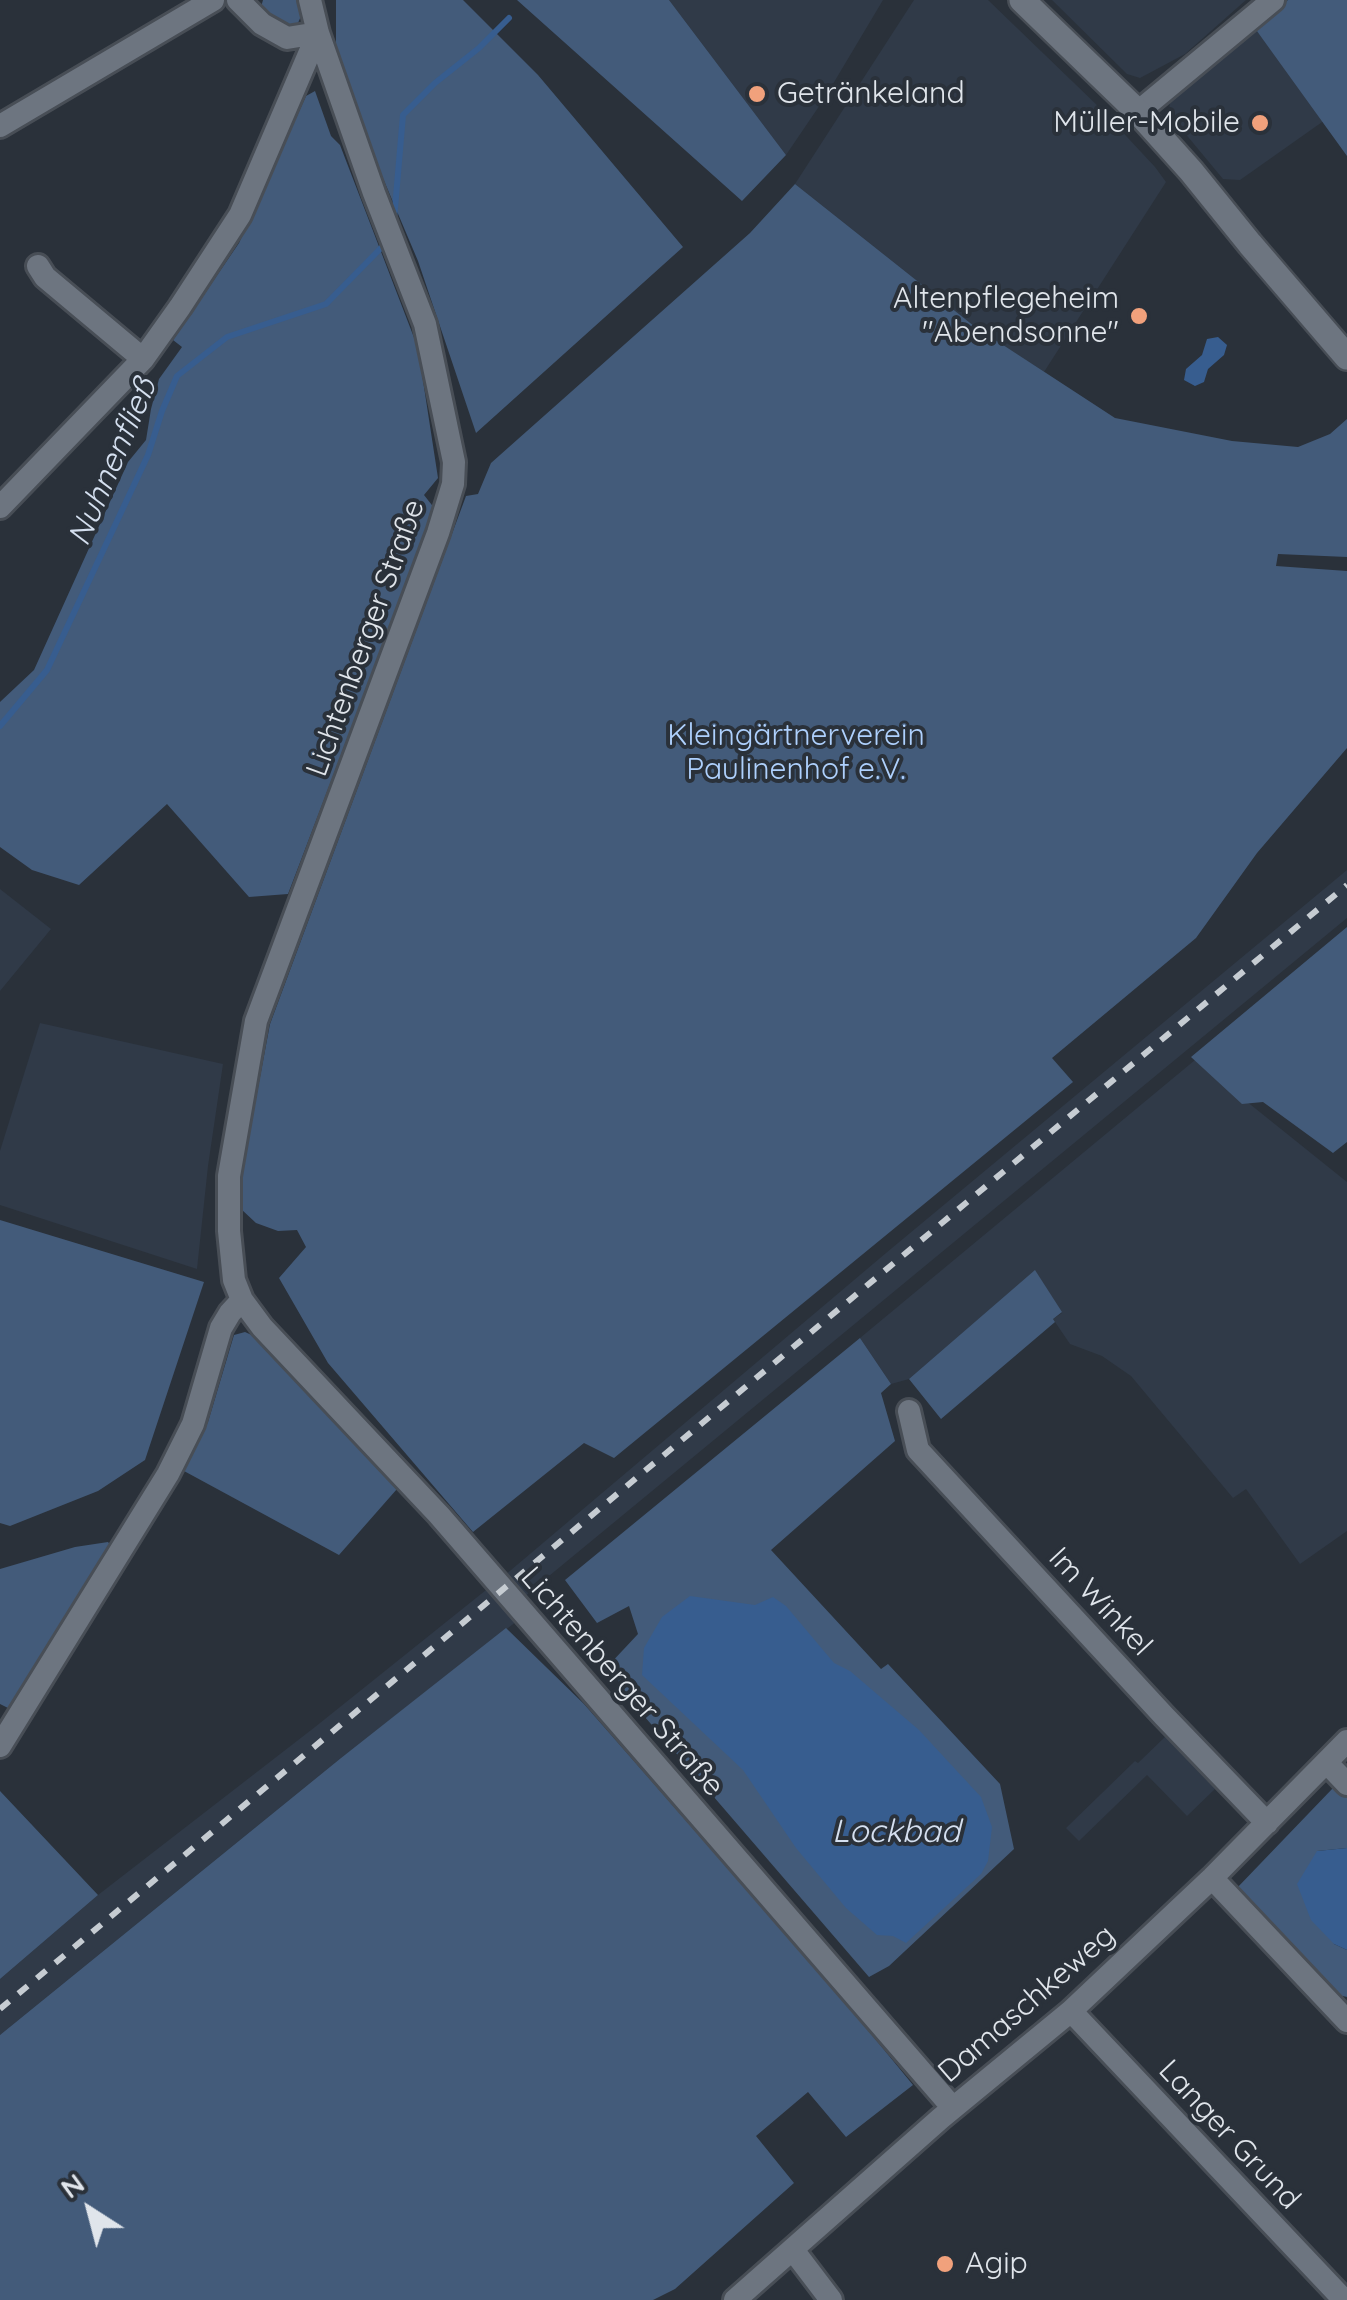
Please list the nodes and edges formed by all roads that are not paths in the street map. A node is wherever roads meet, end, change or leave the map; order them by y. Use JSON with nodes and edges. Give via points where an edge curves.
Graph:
{"nodes":[{"id":1,"x":213,"y":0,"type":"edge"},
{"id":2,"x":238,"y":0,"type":"edge"},
{"id":3,"x":310,"y":0,"type":"edge"},
{"id":4,"x":1022,"y":0,"type":"edge"},
{"id":5,"x":1273,"y":0,"type":"edge"},
{"id":6,"x":318,"y":34,"type":"junction"},
{"id":7,"x":1138,"y":112,"type":"junction"},
{"id":8,"x":0,"y":126,"type":"edge"},
{"id":9,"x":38,"y":266,"type":"dead end"},
{"id":10,"x":1347,"y":357,"type":"edge"},
{"id":11,"x":143,"y":359,"type":"junction"},
{"id":12,"x":0,"y":507,"type":"edge"},
{"id":13,"x":242,"y":1300,"type":"junction"},
{"id":14,"x":909,"y":1411,"type":"dead end"},
{"id":15,"x":1347,"y":1741,"type":"edge"},
{"id":16,"x":0,"y":1746,"type":"edge"},
{"id":17,"x":1327,"y":1763,"type":"junction"},
{"id":18,"x":1347,"y":1784,"type":"edge"},
{"id":19,"x":1267,"y":1823,"type":"junction"},
{"id":20,"x":1212,"y":1878,"type":"junction"},
{"id":21,"x":1071,"y":2011,"type":"junction"},
{"id":22,"x":1347,"y":2021,"type":"edge"},
{"id":23,"x":953,"y":2108,"type":"junction"},
{"id":24,"x":793,"y":2250,"type":"junction"},
{"id":25,"x":735,"y":2300,"type":"edge"},
{"id":26,"x":832,"y":2300,"type":"edge"},
{"id":27,"x":1344,"y":2300,"type":"edge"}],
"edges":[{"from":1,"to":8,"type":"street"},
{"from":2,"to":6,"type":"street","via":[[288,38]]},
{"from":3,"to":6,"type":"street","name":"Lichtenberger Straße"},
{"from":4,"to":7,"type":"street"},
{"from":5,"to":7,"type":"street"},
{"from":6,"to":11,"type":"street","via":[[240,215]]},
{"from":6,"to":13,"type":"street","name":"Lichtenberger Straße","via":[[425,324],[453,484],[256,1021],[229,1176],[231,1263]]},
{"from":7,"to":10,"type":"street"},
{"from":9,"to":11,"type":"street"},
{"from":11,"to":12,"type":"street"},
{"from":13,"to":16,"type":"street","via":[[222,1328],[193,1424],[168,1474]]},
{"from":13,"to":23,"type":"street","name":"Lichtenberger Straße","via":[[439,1515]]},
{"from":14,"to":19,"type":"street","name":"Im Winkel","via":[[918,1450]]},
{"from":15,"to":17,"type":"street","name":"Damaschkeweg"},
{"from":17,"to":18,"type":"street"},
{"from":17,"to":19,"type":"street","name":"Damaschkeweg"},
{"from":19,"to":20,"type":"street","name":"Damaschkeweg"},
{"from":20,"to":21,"type":"street","name":"Damaschkeweg"},
{"from":20,"to":22,"type":"street"},
{"from":21,"to":23,"type":"street","name":"Damaschkeweg"},
{"from":21,"to":27,"type":"street","name":"Langer Grund"},
{"from":23,"to":24,"type":"street","name":"Damaschkeweg"},
{"from":24,"to":25,"type":"street","name":"Damaschkeweg"},
{"from":24,"to":26,"type":"street"}]}
